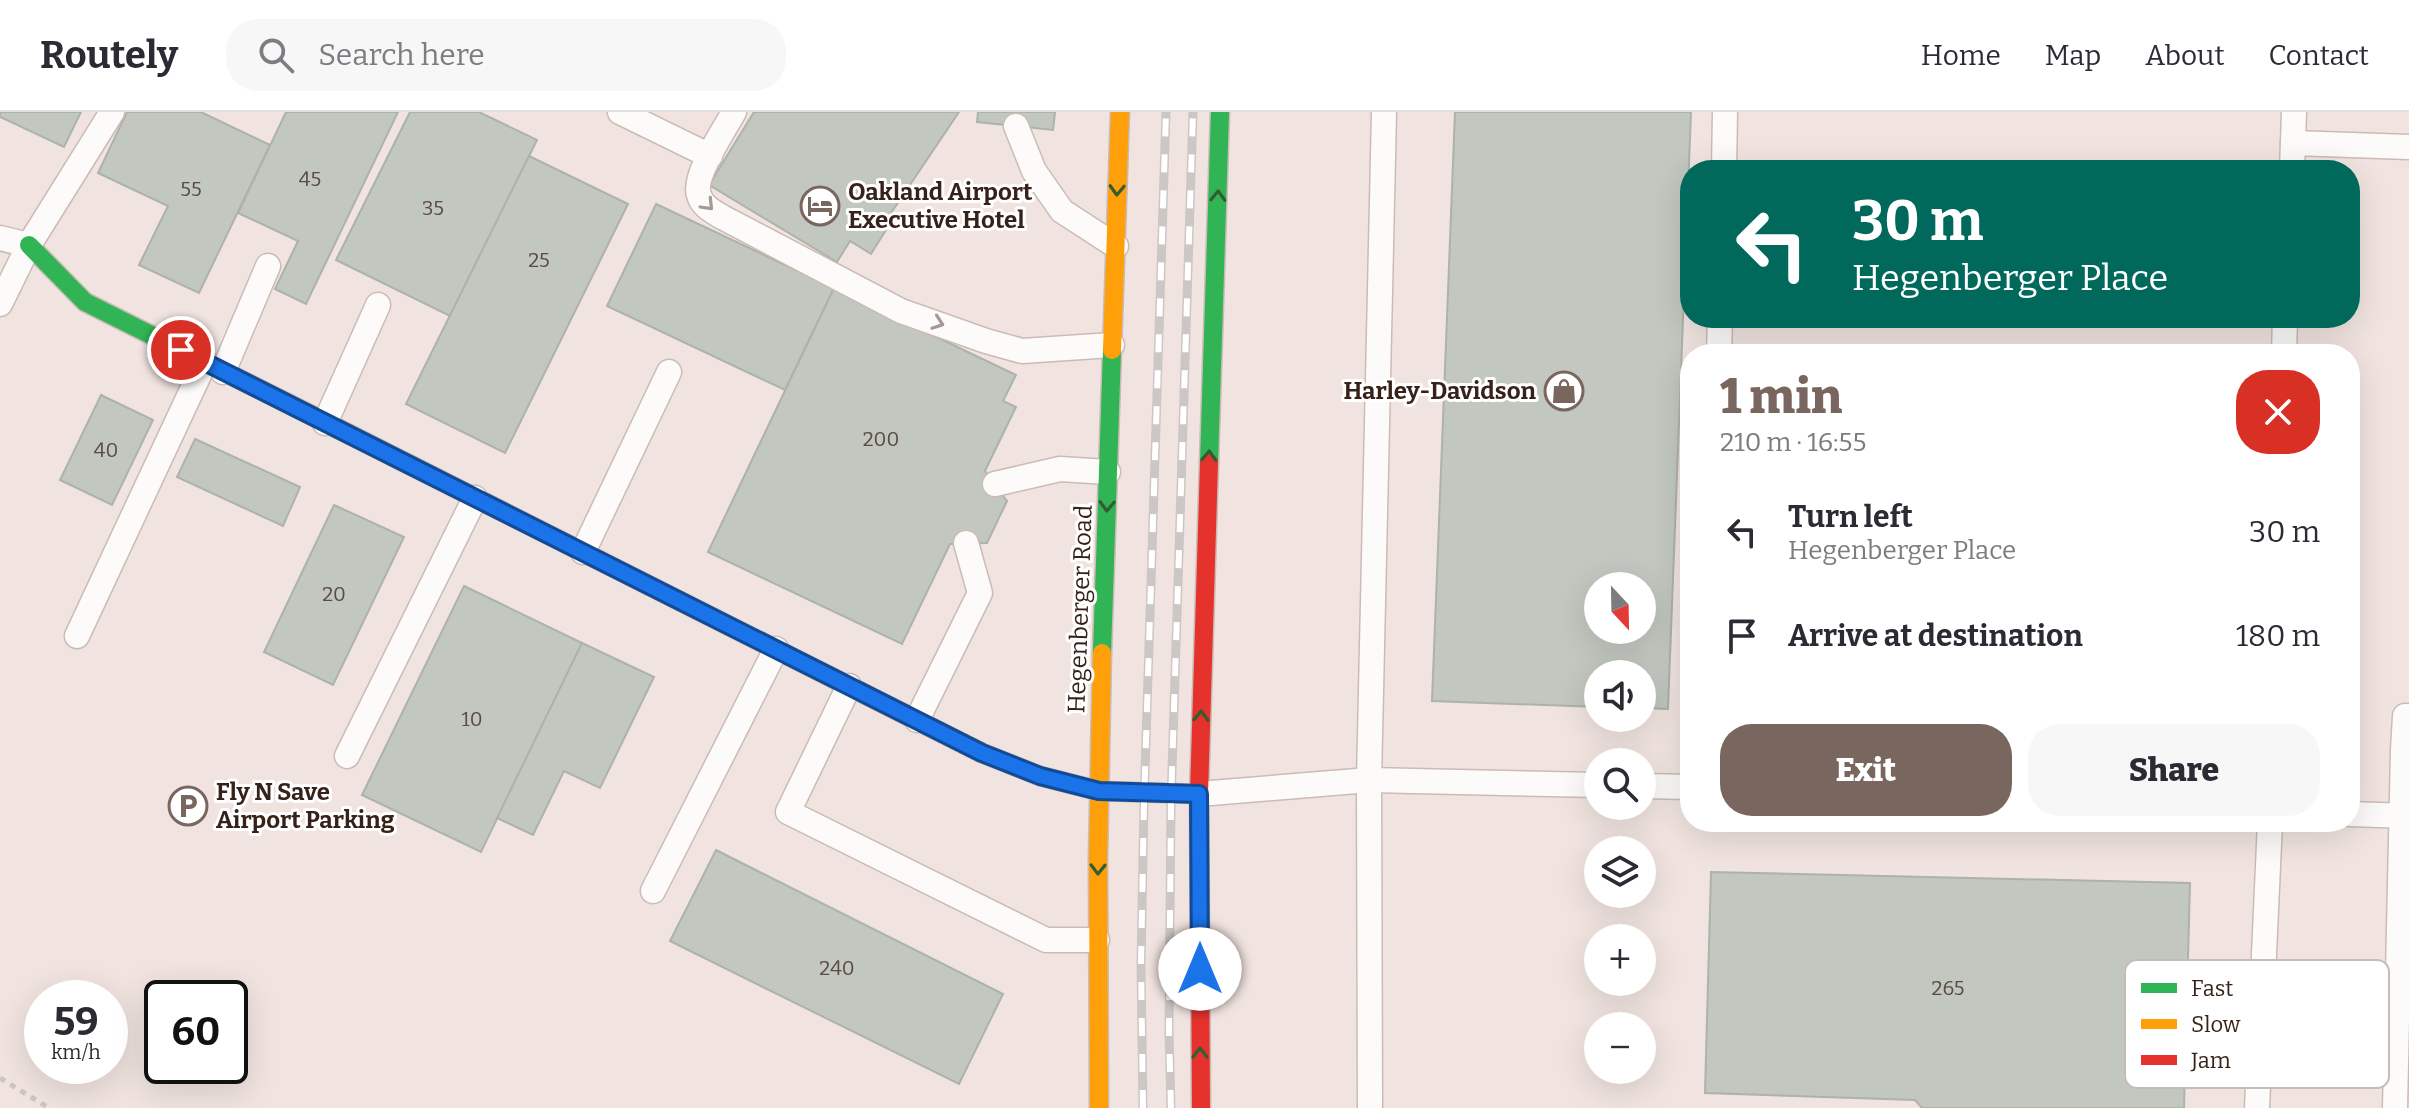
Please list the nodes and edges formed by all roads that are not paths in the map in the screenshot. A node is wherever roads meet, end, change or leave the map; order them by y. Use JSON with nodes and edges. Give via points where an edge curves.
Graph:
{"nodes":[{"id":1,"x":112,"y":112,"type":"edge"},
{"id":2,"x":620,"y":112,"type":"edge"},
{"id":3,"x":734,"y":112,"type":"edge"},
{"id":4,"x":1120,"y":112,"type":"edge"},
{"id":5,"x":1384,"y":112,"type":"edge"},
{"id":6,"x":1725,"y":112,"type":"edge"},
{"id":7,"x":2294,"y":112,"type":"edge"},
{"id":8,"x":1220,"y":114,"type":"edge"},
{"id":9,"x":1016,"y":126,"type":"dead end"},
{"id":10,"x":2293,"y":143,"type":"junction"},
{"id":11,"x":2409,"y":147,"type":"edge"},
{"id":12,"x":710,"y":156,"type":"junction"},
{"id":13,"x":1724,"y":160,"type":"edge"},
{"id":14,"x":2292,"y":160,"type":"edge"},
{"id":15,"x":0,"y":238,"type":"edge"},
{"id":16,"x":29,"y":245,"type":"junction"},
{"id":17,"x":1116,"y":246,"type":"junction"},
{"id":18,"x":268,"y":266,"type":"dead end"},
{"id":19,"x":0,"y":304,"type":"edge"},
{"id":20,"x":378,"y":305,"type":"dead end"},
{"id":21,"x":1112,"y":345,"type":"junction"},
{"id":22,"x":214,"y":367,"type":"junction"},
{"id":23,"x":669,"y":372,"type":"dead end"},
{"id":24,"x":325,"y":423,"type":"junction"},
{"id":25,"x":1108,"y":472,"type":"junction"},
{"id":26,"x":995,"y":484,"type":"dead end"},
{"id":27,"x":475,"y":498,"type":"junction"},
{"id":28,"x":966,"y":543,"type":"dead end"},
{"id":29,"x":583,"y":552,"type":"junction"},
{"id":30,"x":77,"y":636,"type":"dead end"},
{"id":31,"x":776,"y":649,"type":"junction"},
{"id":32,"x":849,"y":686,"type":"junction"},
{"id":33,"x":2407,"y":716,"type":"edge"},
{"id":34,"x":917,"y":720,"type":"junction"},
{"id":35,"x":347,"y":756,"type":"dead end"},
{"id":36,"x":1369,"y":780,"type":"junction"},
{"id":37,"x":1584,"y":785,"type":"edge"},
{"id":38,"x":1656,"y":786,"type":"edge"},
{"id":39,"x":1680,"y":787,"type":"edge"},
{"id":40,"x":1099,"y":791,"type":"junction"},
{"id":41,"x":1199,"y":794,"type":"junction"},
{"id":42,"x":2360,"y":814,"type":"edge"},
{"id":43,"x":2405,"y":816,"type":"edge"},
{"id":44,"x":2270,"y":832,"type":"edge"},
{"id":45,"x":653,"y":891,"type":"dead end"},
{"id":46,"x":1097,"y":940,"type":"junction"},
{"id":47,"x":2264,"y":960,"type":"edge"},
{"id":48,"x":2258,"y":1088,"type":"edge"},
{"id":49,"x":1099,"y":1108,"type":"edge"},
{"id":50,"x":1201,"y":1108,"type":"edge"},
{"id":51,"x":1370,"y":1108,"type":"edge"},
{"id":52,"x":2257,"y":1108,"type":"edge"},
{"id":53,"x":2395,"y":1108,"type":"edge"}],
"edges":[{"from":1,"to":16,"type":"lane"},
{"from":2,"to":12,"type":"lane"},
{"from":3,"to":12,"type":"lane"},
{"from":4,"to":17,"type":"main road","name":"Hegenberger Road","one_way":true},
{"from":5,"to":36,"type":"lane"},
{"from":6,"to":13,"type":"lane"},
{"from":7,"to":10,"type":"lane"},
{"from":41,"to":8,"type":"main road","one_way":true},
{"from":9,"to":17,"type":"lane","via":[[1034,171],[1062,211]]},
{"from":10,"to":11,"type":"lane"},
{"from":10,"to":14,"type":"lane"},
{"from":12,"to":21,"type":"lane","one_way":true,"via":[[697,192],[705,207],[901,311],[1022,351]]},
{"from":15,"to":16,"type":"lane"},
{"from":16,"to":19,"type":"lane"},
{"from":16,"to":22,"type":"main road","via":[[85,302]]},
{"from":17,"to":21,"type":"main road","name":"Hegenberger Road"},
{"from":18,"to":22,"type":"lane"},
{"from":20,"to":24,"type":"lane"},
{"from":21,"to":25,"type":"main road","name":"Hegenberger Road"},
{"from":22,"to":24,"type":"main road"},
{"from":22,"to":30,"type":"lane"},
{"from":23,"to":29,"type":"lane"},
{"from":24,"to":27,"type":"main road"},
{"from":25,"to":26,"type":"lane","via":[[1060,469]]},
{"from":25,"to":40,"type":"main road","name":"Hegenberger Road","one_way":true},
{"from":27,"to":29,"type":"main road"},
{"from":27,"to":35,"type":"lane"},
{"from":28,"to":34,"type":"lane","via":[[980,593]]},
{"from":29,"to":31,"type":"main road"},
{"from":31,"to":32,"type":"main road"},
{"from":31,"to":45,"type":"lane"},
{"from":32,"to":34,"type":"main road"},
{"from":32,"to":46,"type":"lane","via":[[788,812],[1046,940]]},
{"from":33,"to":43,"type":"lane"},
{"from":34,"to":40,"type":"main road","via":[[1040,776]]},
{"from":36,"to":37,"type":"lane"},
{"from":36,"to":41,"type":"lane"},
{"from":36,"to":51,"type":"lane"},
{"from":38,"to":39,"type":"lane"},
{"from":40,"to":41,"type":"main road"},
{"from":40,"to":46,"type":"main road","name":"Hegenberger Road","one_way":true},
{"from":50,"to":41,"type":"main road","one_way":true},
{"from":42,"to":43,"type":"lane"},
{"from":43,"to":53,"type":"lane"},
{"from":44,"to":47,"type":"lane"},
{"from":46,"to":49,"type":"main road","name":"Hegenberger Road"},
{"from":48,"to":52,"type":"lane"}]}
